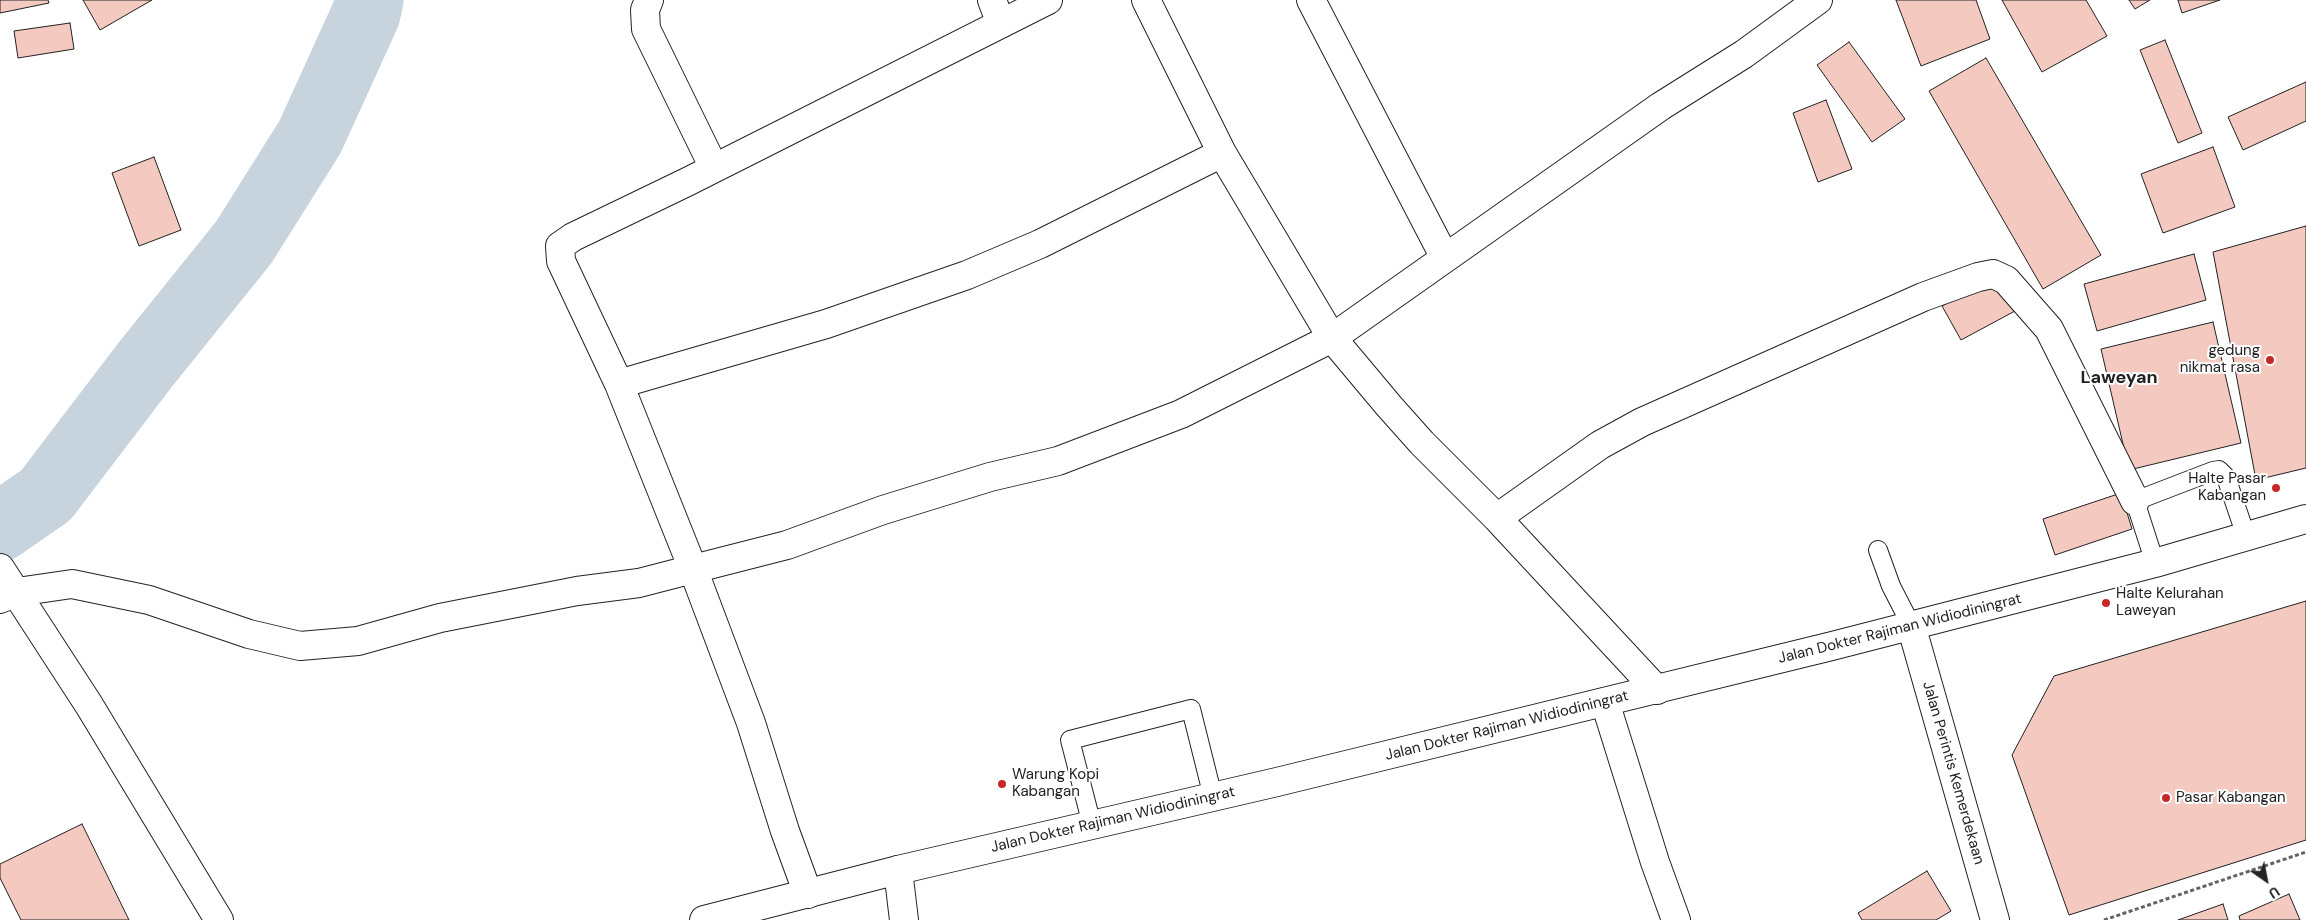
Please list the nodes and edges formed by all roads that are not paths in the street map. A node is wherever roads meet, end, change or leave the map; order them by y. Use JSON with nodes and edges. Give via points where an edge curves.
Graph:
{"nodes":[{"id":1,"x":649,"y":0,"type":"edge"},
{"id":2,"x":1048,"y":0,"type":"edge"},
{"id":3,"x":1146,"y":0,"type":"edge"},
{"id":4,"x":1818,"y":0,"type":"edge"},
{"id":5,"x":1313,"y":1,"type":"edge"},
{"id":6,"x":996,"y":12,"type":"edge"},
{"id":7,"x":1222,"y":153,"type":"junction"},
{"id":8,"x":714,"y":168,"type":"junction"},
{"id":9,"x":1445,"y":258,"type":"junction"},
{"id":10,"x":1332,"y":338,"type":"junction"},
{"id":11,"x":619,"y":384,"type":"junction"},
{"id":12,"x":2135,"y":501,"type":"junction"},
{"id":13,"x":1497,"y":518,"type":"junction"},
{"id":14,"x":2306,"y":519,"type":"edge"},
{"id":15,"x":2246,"y":536,"type":"junction"},
{"id":16,"x":1878,"y":550,"type":"dead end"},
{"id":17,"x":2155,"y":563,"type":"junction"},
{"id":18,"x":0,"y":568,"type":"edge"},
{"id":19,"x":693,"y":569,"type":"junction"},
{"id":20,"x":8,"y":595,"type":"edge"},
{"id":21,"x":1910,"y":625,"type":"junction"},
{"id":22,"x":1657,"y":690,"type":"junction"},
{"id":23,"x":1605,"y":702,"type":"junction"},
{"id":24,"x":1213,"y":797,"type":"junction"},
{"id":25,"x":1092,"y":825,"type":"junction"},
{"id":26,"x":898,"y":870,"type":"junction"},
{"id":27,"x":808,"y":894,"type":"junction"},
{"id":28,"x":219,"y":920,"type":"edge"},
{"id":29,"x":704,"y":920,"type":"edge"},
{"id":30,"x":904,"y":920,"type":"edge"},
{"id":31,"x":1676,"y":920,"type":"edge"},
{"id":32,"x":1995,"y":920,"type":"edge"}],
"edges":[{"from":1,"to":8,"type":"street","via":[[645,10],[646,29]]},
{"from":2,"to":6,"type":"street"},
{"from":3,"to":7,"type":"street"},
{"from":4,"to":9,"type":"street"},
{"from":5,"to":9,"type":"street"},
{"from":6,"to":8,"type":"street"},
{"from":7,"to":10,"type":"street"},
{"from":7,"to":11,"type":"street","via":[[1040,244],[967,275],[826,324]]},
{"from":8,"to":11,"type":"street","via":[[560,246],[561,260]]},
{"from":9,"to":10,"type":"street"},
{"from":10,"to":13,"type":"street","via":[[1389,406]]},
{"from":10,"to":19,"type":"street","via":[[1181,414],[1115,441],[1058,461],[883,510],[786,545]]},
{"from":11,"to":19,"type":"street"},
{"from":12,"to":13,"type":"street","via":[[2049,329],[2006,280],[1993,274],[1924,297],[1642,422],[1600,445]]},
{"from":12,"to":15,"type":"lane","via":[[2219,470],[2226,477]]},
{"from":12,"to":17,"type":"lane"},
{"from":13,"to":22,"type":"street"},
{"from":14,"to":15,"type":"street","name":"Jalan Dokter Rajiman Widiodiningrat"},
{"from":15,"to":17,"type":"street","name":"Jalan Dokter Rajiman Widiodiningrat"},
{"from":16,"to":21,"type":"lane"},
{"from":17,"to":21,"type":"street","name":"Jalan Dokter Rajiman Widiodiningrat"},
{"from":18,"to":20,"type":"street"},
{"from":19,"to":20,"type":"street","via":[[639,583],[577,591],[440,618],[358,641],[300,646],[249,634],[149,600],[72,584]]},
{"from":19,"to":27,"type":"street","via":[[751,723]]},
{"from":20,"to":28,"type":"street","via":[[89,706]]},
{"from":21,"to":22,"type":"street","name":"Jalan Dokter Rajiman Widiodiningrat"},
{"from":21,"to":32,"type":"street","name":"Jalan Perintis Kemerdekaan"},
{"from":22,"to":23,"type":"street","name":"Jalan Dokter Rajiman Widiodiningrat"},
{"from":23,"to":24,"type":"street","name":"Jalan Dokter Rajiman Widiodiningrat"},
{"from":23,"to":31,"type":"street"},
{"from":24,"to":25,"type":"street","name":"Jalan Dokter Rajiman Widiodiningrat"},
{"from":24,"to":25,"type":"lane","via":[[1190,708],[1070,740]]},
{"from":25,"to":26,"type":"street","name":"Jalan Dokter Rajiman Widiodiningrat"},
{"from":26,"to":27,"type":"street","name":"Jalan Dokter Rajiman Widiodiningrat"},
{"from":26,"to":30,"type":"street"},
{"from":27,"to":29,"type":"street","name":"Jalan Dokter Rajiman Widiodiningrat"}]}
